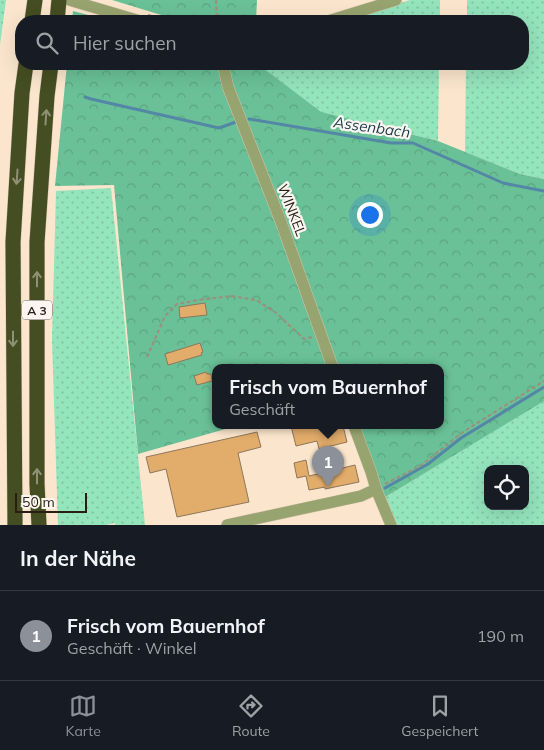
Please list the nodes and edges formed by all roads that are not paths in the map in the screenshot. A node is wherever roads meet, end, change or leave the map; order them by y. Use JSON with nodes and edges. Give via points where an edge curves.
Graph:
{"nodes":[{"id":1,"x":35,"y":0,"type":"edge"},
{"id":2,"x":60,"y":0,"type":"edge"},
{"id":3,"x":69,"y":0,"type":"edge"},
{"id":4,"x":396,"y":0,"type":"edge"},
{"id":5,"x":33,"y":15,"type":"edge"},
{"id":6,"x":58,"y":15,"type":"edge"},
{"id":7,"x":120,"y":15,"type":"edge"},
{"id":8,"x":347,"y":15,"type":"edge"},
{"id":9,"x":25,"y":70,"type":"edge"},
{"id":10,"x":50,"y":70,"type":"edge"},
{"id":11,"x":224,"y":70,"type":"edge"},
{"id":12,"x":332,"y":364,"type":"edge"},
{"id":13,"x":355,"y":429,"type":"edge"},
{"id":14,"x":376,"y":489,"type":"junction"},
{"id":15,"x":15,"y":525,"type":"edge"},
{"id":16,"x":39,"y":525,"type":"edge"},
{"id":17,"x":228,"y":525,"type":"edge"},
{"id":18,"x":391,"y":525,"type":"edge"}],
"edges":[{"from":1,"to":5,"type":"highway"},
{"from":2,"to":6,"type":"highway"},
{"from":3,"to":7,"type":"street"},
{"from":4,"to":8,"type":"street"},
{"from":9,"to":15,"type":"highway","number":"A 3","one_way":true,"via":[[13,242]]},
{"from":16,"to":10,"type":"highway","number":"A 3","one_way":true,"via":[[37,242]]},
{"from":11,"to":12,"type":"street","name":"WINKEL"},
{"from":13,"to":14,"type":"street"},
{"from":14,"to":17,"type":"street","via":[[361,496]]},
{"from":14,"to":18,"type":"street"}]}
